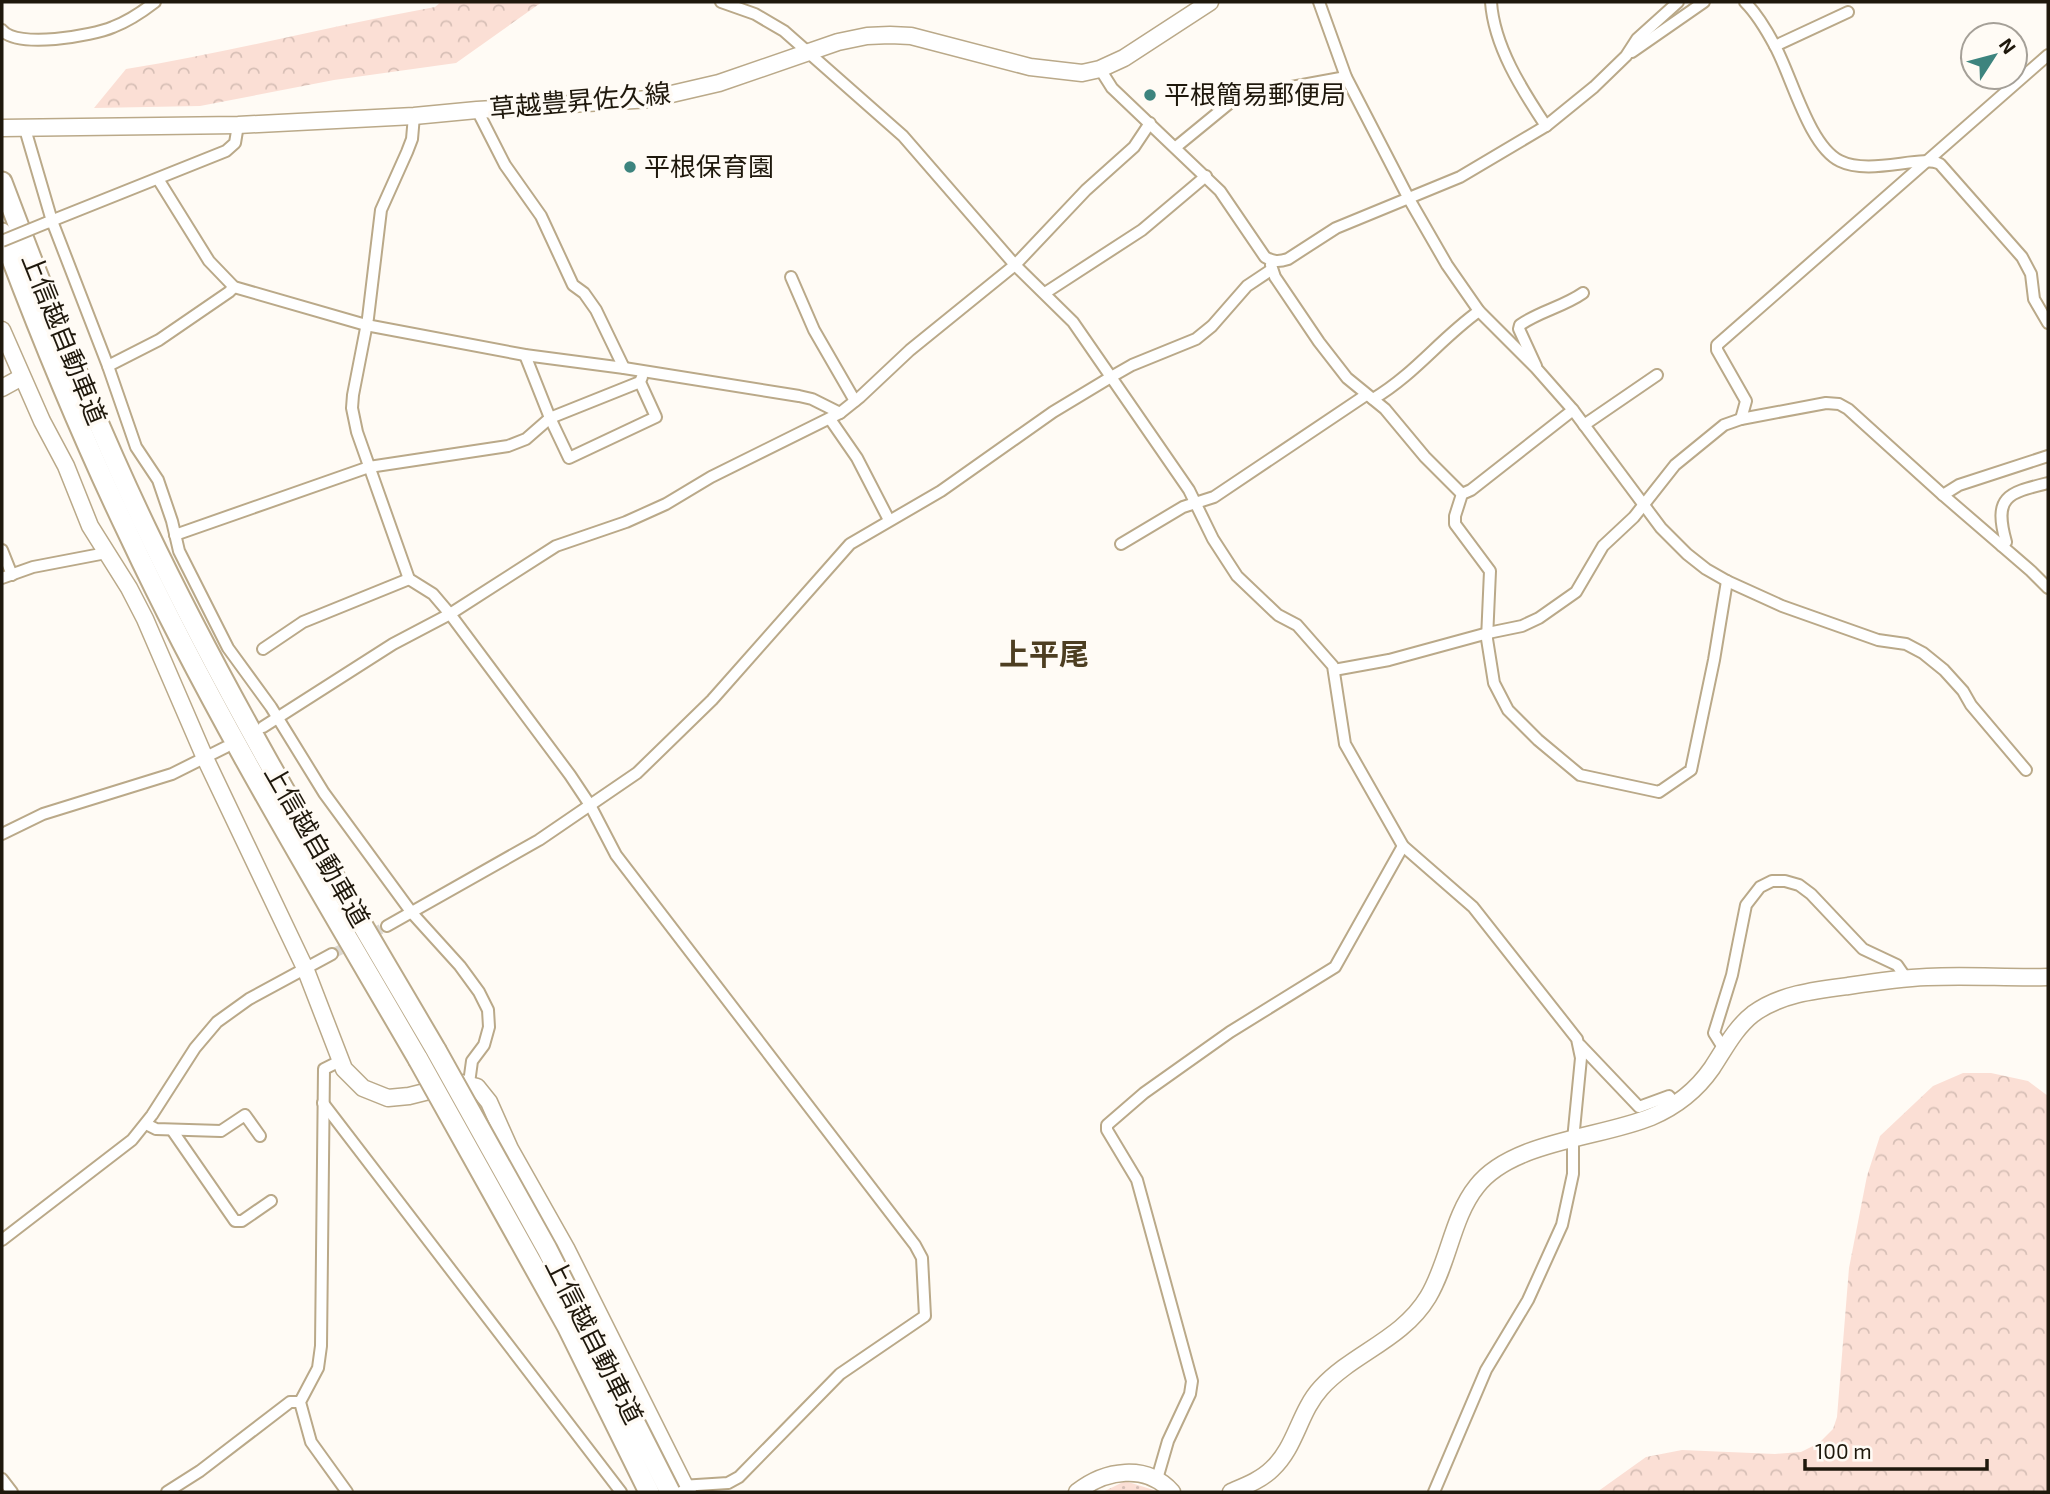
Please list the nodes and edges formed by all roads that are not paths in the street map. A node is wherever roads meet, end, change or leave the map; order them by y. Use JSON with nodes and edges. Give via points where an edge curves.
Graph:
{"nodes":[{"id":1,"x":155,"y":2,"type":"edge"},
{"id":2,"x":721,"y":2,"type":"edge"},
{"id":3,"x":1210,"y":2,"type":"edge"},
{"id":4,"x":1319,"y":2,"type":"edge"},
{"id":5,"x":1491,"y":2,"type":"edge"},
{"id":6,"x":1678,"y":2,"type":"edge"},
{"id":7,"x":1704,"y":2,"type":"edge"},
{"id":8,"x":1745,"y":2,"type":"edge"},
{"id":9,"x":1848,"y":12,"type":"dead end"},
{"id":10,"x":2,"y":30,"type":"edge"},
{"id":11,"x":1775,"y":46,"type":"junction"},
{"id":12,"x":811,"y":53,"type":"junction"},
{"id":13,"x":2048,"y":55,"type":"edge"},
{"id":14,"x":1626,"y":56,"type":"junction"},
{"id":15,"x":1100,"y":69,"type":"junction"},
{"id":16,"x":1346,"y":77,"type":"junction"},
{"id":17,"x":477,"y":110,"type":"junction"},
{"id":18,"x":414,"y":116,"type":"junction"},
{"id":19,"x":1150,"y":122,"type":"junction"},
{"id":20,"x":238,"y":125,"type":"junction"},
{"id":21,"x":1546,"y":126,"type":"junction"},
{"id":22,"x":3,"y":128,"type":"edge"},
{"id":23,"x":25,"y":129,"type":"junction"},
{"id":24,"x":1176,"y":147,"type":"junction"},
{"id":25,"x":1927,"y":160,"type":"junction"},
{"id":26,"x":1206,"y":176,"type":"junction"},
{"id":27,"x":158,"y":179,"type":"junction"},
{"id":28,"x":2,"y":182,"type":"edge"},
{"id":29,"x":1409,"y":199,"type":"junction"},
{"id":30,"x":49,"y":222,"type":"junction"},
{"id":31,"x":2,"y":233,"type":"edge"},
{"id":32,"x":2,"y":241,"type":"edge"},
{"id":33,"x":1015,"y":265,"type":"junction"},
{"id":34,"x":1271,"y":265,"type":"junction"},
{"id":35,"x":791,"y":277,"type":"dead end"},
{"id":36,"x":234,"y":287,"type":"junction"},
{"id":37,"x":1045,"y":293,"type":"junction"},
{"id":38,"x":1583,"y":293,"type":"dead end"},
{"id":39,"x":1479,"y":311,"type":"junction"},
{"id":40,"x":2048,"y":323,"type":"edge"},
{"id":41,"x":366,"y":324,"type":"junction"},
{"id":42,"x":2,"y":330,"type":"edge"},
{"id":43,"x":525,"y":355,"type":"junction"},
{"id":44,"x":108,"y":366,"type":"junction"},
{"id":45,"x":624,"y":368,"type":"junction"},
{"id":46,"x":1536,"y":368,"type":"junction"},
{"id":47,"x":1657,"y":375,"type":"dead end"},
{"id":48,"x":22,"y":377,"type":"junction"},
{"id":49,"x":642,"y":377,"type":"junction"},
{"id":50,"x":1111,"y":377,"type":"junction"},
{"id":51,"x":2,"y":388,"type":"edge"},
{"id":52,"x":1369,"y":397,"type":"junction"},
{"id":53,"x":855,"y":401,"type":"junction"},
{"id":54,"x":1573,"y":410,"type":"junction"},
{"id":55,"x":835,"y":416,"type":"junction"},
{"id":56,"x":550,"y":418,"type":"junction"},
{"id":57,"x":1741,"y":419,"type":"junction"},
{"id":58,"x":1584,"y":425,"type":"junction"},
{"id":59,"x":2048,"y":456,"type":"edge"},
{"id":60,"x":369,"y":467,"type":"junction"},
{"id":61,"x":2048,"y":484,"type":"edge"},
{"id":62,"x":1462,"y":494,"type":"junction"},
{"id":63,"x":1943,"y":495,"type":"junction"},
{"id":64,"x":1195,"y":503,"type":"junction"},
{"id":65,"x":1644,"y":505,"type":"junction"},
{"id":66,"x":889,"y":520,"type":"junction"},
{"id":67,"x":175,"y":535,"type":"junction"},
{"id":68,"x":1121,"y":544,"type":"dead end"},
{"id":69,"x":2002,"y":546,"type":"junction"},
{"id":70,"x":2,"y":550,"type":"edge"},
{"id":71,"x":106,"y":553,"type":"junction"},
{"id":72,"x":7,"y":577,"type":"edge"},
{"id":73,"x":409,"y":579,"type":"junction"},
{"id":74,"x":1727,"y":581,"type":"junction"},
{"id":75,"x":2048,"y":588,"type":"edge"},
{"id":76,"x":450,"y":614,"type":"junction"},
{"id":77,"x":1488,"y":633,"type":"junction"},
{"id":78,"x":263,"y":649,"type":"dead end"},
{"id":79,"x":1334,"y":670,"type":"junction"},
{"id":80,"x":277,"y":720,"type":"junction"},
{"id":81,"x":263,"y":727,"type":"dead end"},
{"id":82,"x":226,"y":747,"type":"dead end"},
{"id":83,"x":205,"y":758,"type":"junction"},
{"id":84,"x":2026,"y":770,"type":"dead end"},
{"id":85,"x":590,"y":805,"type":"junction"},
{"id":86,"x":2,"y":834,"type":"edge"},
{"id":87,"x":1403,"y":846,"type":"junction"},
{"id":88,"x":412,"y":913,"type":"junction"},
{"id":89,"x":387,"y":926,"type":"tunnel mouth"},
{"id":90,"x":331,"y":954,"type":"tunnel mouth"},
{"id":91,"x":305,"y":968,"type":"junction"},
{"id":92,"x":2048,"y":977,"type":"edge"},
{"id":93,"x":1906,"y":978,"type":"junction"},
{"id":94,"x":1580,"y":1045,"type":"junction"},
{"id":95,"x":1724,"y":1049,"type":"junction"},
{"id":96,"x":427,"y":1055,"type":"junction"},
{"id":97,"x":340,"y":1062,"type":"junction"},
{"id":98,"x":469,"y":1083,"type":"junction"},
{"id":99,"x":323,"y":1103,"type":"junction"},
{"id":100,"x":1676,"y":1105,"type":"junction"},
{"id":101,"x":146,"y":1124,"type":"junction"},
{"id":102,"x":172,"y":1130,"type":"junction"},
{"id":103,"x":260,"y":1136,"type":"dead end"},
{"id":104,"x":1573,"y":1140,"type":"junction"},
{"id":105,"x":271,"y":1201,"type":"dead end"},
{"id":106,"x":2,"y":1240,"type":"edge"},
{"id":107,"x":300,"y":1402,"type":"junction"},
{"id":108,"x":2,"y":1479,"type":"edge"},
{"id":109,"x":1157,"y":1479,"type":"junction"},
{"id":110,"x":678,"y":1490,"type":"edge"},
{"id":111,"x":12,"y":1492,"type":"edge"},
{"id":112,"x":167,"y":1492,"type":"edge"},
{"id":113,"x":347,"y":1492,"type":"edge"},
{"id":114,"x":621,"y":1492,"type":"edge"},
{"id":115,"x":649,"y":1492,"type":"edge"},
{"id":116,"x":1077,"y":1492,"type":"edge"},
{"id":117,"x":1172,"y":1492,"type":"edge"},
{"id":118,"x":1231,"y":1492,"type":"edge"},
{"id":119,"x":1434,"y":1492,"type":"edge"}],
"edges":[{"from":1,"to":10,"type":"street","via":[[130,19],[93,34],[18,39]]},
{"from":2,"to":12,"type":"street","via":[[768,20]]},
{"from":3,"to":15,"type":"street","name":"草越豊昇佐久線"},
{"from":4,"to":16,"type":"street"},
{"from":5,"to":21,"type":"street","via":[[1505,52]]},
{"from":6,"to":14,"type":"street","via":[[1637,39]]},
{"from":7,"to":14,"type":"street"},
{"from":8,"to":11,"type":"street"},
{"from":9,"to":11,"type":"street"},
{"from":11,"to":25,"type":"street","via":[[1817,139],[1833,157],[1867,167]]},
{"from":12,"to":15,"type":"street","name":"草越豊昇佐久線","via":[[867,36],[911,36],[1053,71]]},
{"from":12,"to":17,"type":"street","name":"草越豊昇佐久線","via":[[719,83],[650,99]]},
{"from":12,"to":33,"type":"street","via":[[903,136]]},
{"from":13,"to":25,"type":"street"},
{"from":14,"to":21,"type":"street"},
{"from":15,"to":19,"type":"street","via":[[1112,88]]},
{"from":16,"to":24,"type":"street","via":[[1237,97]]},
{"from":16,"to":29,"type":"street"},
{"from":17,"to":18,"type":"street","name":"草越豊昇佐久線"},
{"from":17,"to":45,"type":"street","via":[[505,165],[541,216],[573,285],[596,310]]},
{"from":18,"to":20,"type":"street","name":"草越豊昇佐久線"},
{"from":18,"to":41,"type":"street","via":[[412,139],[381,210]]},
{"from":19,"to":24,"type":"street"},
{"from":19,"to":33,"type":"street","via":[[1134,147]]},
{"from":20,"to":23,"type":"street","name":"草越豊昇佐久線"},
{"from":20,"to":27,"type":"street","via":[[231,148]]},
{"from":21,"to":29,"type":"street","via":[[1471,171]]},
{"from":22,"to":23,"type":"street","name":"草越豊昇佐久線"},
{"from":23,"to":30,"type":"street"},
{"from":24,"to":26,"type":"street"},
{"from":25,"to":40,"type":"street","via":[[1940,164],[2018,251],[2031,274],[2035,302]]},
{"from":25,"to":57,"type":"street","via":[[1717,345],[1745,401]]},
{"from":26,"to":34,"type":"street"},
{"from":26,"to":37,"type":"street","via":[[1142,230]]},
{"from":27,"to":30,"type":"street"},
{"from":27,"to":36,"type":"street","via":[[209,261]]},
{"from":28,"to":96,"type":"highway","name":"上信越自動車道","via":[[104,437],[180,597]]},
{"from":29,"to":34,"type":"street","via":[[1336,228]]},
{"from":29,"to":39,"type":"street"},
{"from":30,"to":32,"type":"street","bridge":true},
{"from":30,"to":44,"type":"street"},
{"from":31,"to":96,"type":"highway","name":"上信越自動車道","via":[[87,443],[170,618],[281,823]]},
{"from":33,"to":37,"type":"street"},
{"from":33,"to":53,"type":"street"},
{"from":34,"to":50,"type":"street","via":[[1196,339]]},
{"from":34,"to":52,"type":"street","via":[[1319,342]]},
{"from":35,"to":53,"type":"street","via":[[814,330]]},
{"from":36,"to":41,"type":"street"},
{"from":36,"to":44,"type":"street","via":[[159,340]]},
{"from":37,"to":50,"type":"street","via":[[1073,322]]},
{"from":38,"to":46,"type":"street","via":[[1520,325]]},
{"from":39,"to":46,"type":"street"},
{"from":39,"to":52,"type":"street","via":[[1412,372]]},
{"from":41,"to":43,"type":"street"},
{"from":41,"to":60,"type":"street","via":[[352,408]]},
{"from":42,"to":48,"type":"street"},
{"from":43,"to":45,"type":"street"},
{"from":43,"to":56,"type":"street"},
{"from":44,"to":67,"type":"street","via":[[136,447],[158,480]]},
{"from":45,"to":49,"type":"street"},
{"from":46,"to":54,"type":"street"},
{"from":47,"to":58,"type":"street"},
{"from":48,"to":51,"type":"street"},
{"from":48,"to":71,"type":"street"},
{"from":49,"to":55,"type":"street","via":[[799,396],[812,399]]},
{"from":49,"to":56,"type":"street"},
{"from":49,"to":56,"type":"street","via":[[656,417],[569,458]]},
{"from":50,"to":64,"type":"street"},
{"from":50,"to":66,"type":"street","via":[[941,491]]},
{"from":52,"to":62,"type":"street"},
{"from":52,"to":64,"type":"street","via":[[1214,497]]},
{"from":53,"to":55,"type":"street"},
{"from":54,"to":58,"type":"street"},
{"from":54,"to":62,"type":"street"},
{"from":55,"to":66,"type":"street"},
{"from":55,"to":76,"type":"street","via":[[710,477],[666,504],[556,546]]},
{"from":56,"to":60,"type":"street","via":[[526,439],[498,449]]},
{"from":57,"to":63,"type":"street","via":[[1839,404]]},
{"from":57,"to":65,"type":"street","via":[[1724,425],[1675,465]]},
{"from":58,"to":65,"type":"street"},
{"from":59,"to":63,"type":"street","via":[[1959,485]]},
{"from":60,"to":67,"type":"street"},
{"from":60,"to":73,"type":"street"},
{"from":61,"to":69,"type":"street","via":[[2016,491],[2005,499],[2000,513],[2006,541]]},
{"from":62,"to":77,"type":"street","via":[[1455,524],[1490,571]]},
{"from":63,"to":69,"type":"street"},
{"from":64,"to":68,"type":"street"},
{"from":64,"to":79,"type":"street","via":[[1237,576],[1278,615],[1297,625]]},
{"from":65,"to":74,"type":"street","via":[[1687,554]]},
{"from":65,"to":77,"type":"street","via":[[1603,546],[1576,592],[1522,626]]},
{"from":66,"to":85,"type":"street","via":[[835,559],[676,737],[637,774]]},
{"from":67,"to":80,"type":"street","via":[[228,648]]},
{"from":69,"to":75,"type":"street"},
{"from":70,"to":72,"type":"street"},
{"from":71,"to":72,"type":"street","via":[[33,567]]},
{"from":71,"to":83,"type":"street","via":[[145,619]]},
{"from":73,"to":76,"type":"street","via":[[433,594]]},
{"from":73,"to":78,"type":"street","via":[[303,622]]},
{"from":74,"to":77,"type":"street","via":[[1691,770],[1659,792],[1580,775],[1538,740],[1500,697]]},
{"from":74,"to":84,"type":"street","via":[[1782,606],[1923,653],[1963,691]]},
{"from":76,"to":80,"type":"street"},
{"from":76,"to":85,"type":"street"},
{"from":77,"to":79,"type":"street"},
{"from":79,"to":87,"type":"street","via":[[1345,744]]},
{"from":80,"to":81,"type":"street"},
{"from":80,"to":88,"type":"street"},
{"from":82,"to":83,"type":"street"},
{"from":83,"to":86,"type":"street","via":[[172,774],[43,814]]},
{"from":83,"to":91,"type":"street"},
{"from":85,"to":88,"type":"street"},
{"from":85,"to":110,"type":"street","via":[[616,855],[922,1258],[925,1315],[840,1374],[739,1477],[728,1483]]},
{"from":87,"to":94,"type":"street","via":[[1473,907]]},
{"from":87,"to":109,"type":"street","via":[[1335,967],[1230,1032],[1107,1125],[1137,1180],[1192,1381]]},
{"from":88,"to":89,"type":"street"},
{"from":88,"to":98,"type":"street","via":[[460,967],[488,1010],[489,1027],[484,1045],[472,1061]]},
{"from":90,"to":91,"type":"street"},
{"from":91,"to":97,"type":"street"},
{"from":91,"to":101,"type":"street","via":[[217,1022]]},
{"from":92,"to":93,"type":"street"},
{"from":93,"to":95,"type":"street","via":[[1809,992],[1768,1005],[1751,1015]]},
{"from":93,"to":95,"type":"street","via":[[1897,965],[1863,949],[1799,885],[1772,881],[1760,887],[1746,905],[1714,1033]]},
{"from":94,"to":100,"type":"street","via":[[1639,1107],[1669,1096]]},
{"from":94,"to":104,"type":"street"},
{"from":95,"to":100,"type":"street","via":[[1699,1086]]},
{"from":96,"to":110,"type":"highway","name":"上信越自動車道","bridge":true,"via":[[579,1308]]},
{"from":96,"to":115,"type":"highway","name":"上信越自動車道","bridge":true},
{"from":97,"to":98,"type":"street","via":[[363,1088],[388,1098]]},
{"from":97,"to":99,"type":"street","via":[[324,1069]]},
{"from":98,"to":110,"type":"street","via":[[489,1102],[567,1250]]},
{"from":99,"to":107,"type":"street","via":[[321,1346],[318,1368]]},
{"from":99,"to":114,"type":"street"},
{"from":100,"to":104,"type":"street"},
{"from":101,"to":102,"type":"street"},
{"from":101,"to":106,"type":"street","via":[[118,1152]]},
{"from":102,"to":103,"type":"street","via":[[221,1131],[245,1115]]},
{"from":102,"to":105,"type":"street","via":[[235,1221]]},
{"from":104,"to":118,"type":"street","via":[[1516,1157],[1485,1177],[1469,1197],[1437,1280],[1421,1308],[1320,1390],[1270,1472]]},
{"from":104,"to":119,"type":"street","via":[[1573,1174],[1562,1225],[1528,1300],[1486,1370]]},
{"from":107,"to":112,"type":"street","via":[[290,1402]]},
{"from":107,"to":113,"type":"street","via":[[311,1441]]},
{"from":108,"to":111,"type":"street"},
{"from":109,"to":116,"type":"street","via":[[1113,1474]]},
{"from":109,"to":117,"type":"street"}]}
